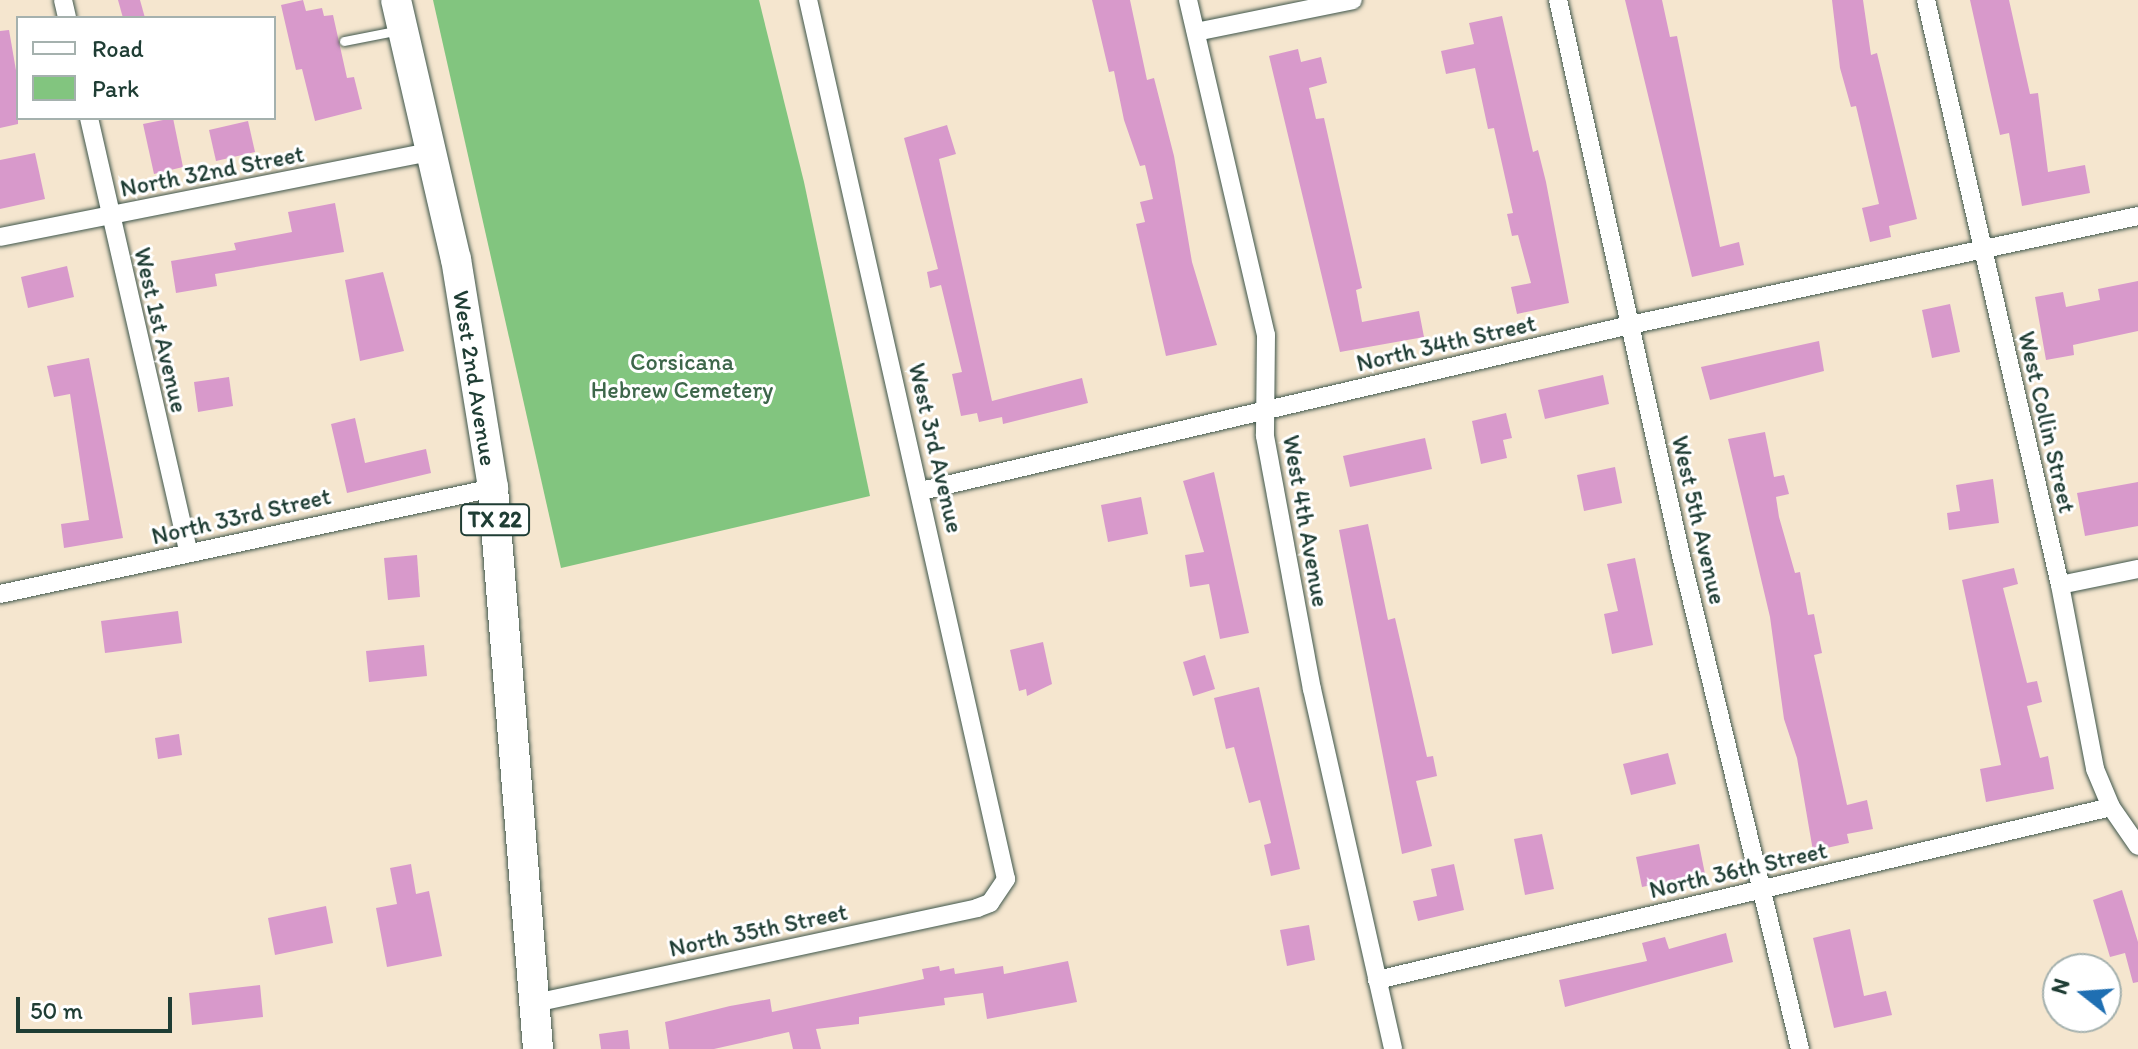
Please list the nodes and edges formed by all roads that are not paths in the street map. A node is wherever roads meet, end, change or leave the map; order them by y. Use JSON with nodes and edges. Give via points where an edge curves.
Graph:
{"nodes":[{"id":1,"x":396,"y":0,"type":"edge"},
{"id":2,"x":808,"y":0,"type":"edge"},
{"id":3,"x":1188,"y":0,"type":"edge"},
{"id":4,"x":1353,"y":0,"type":"edge"},
{"id":5,"x":1558,"y":0,"type":"edge"},
{"id":6,"x":1926,"y":0,"type":"edge"},
{"id":7,"x":403,"y":30,"type":"junction"},
{"id":8,"x":1196,"y":32,"type":"junction"},
{"id":9,"x":344,"y":41,"type":"dead end"},
{"id":10,"x":89,"y":120,"type":"edge"},
{"id":11,"x":433,"y":151,"type":"junction"},
{"id":12,"x":110,"y":216,"type":"junction"},
{"id":13,"x":2138,"y":216,"type":"edge"},
{"id":14,"x":0,"y":237,"type":"edge"},
{"id":15,"x":1983,"y":249,"type":"junction"},
{"id":16,"x":1630,"y":325,"type":"junction"},
{"id":17,"x":1265,"y":409,"type":"junction"},
{"id":18,"x":493,"y":488,"type":"junction"},
{"id":19,"x":921,"y":491,"type":"junction"},
{"id":20,"x":189,"y":553,"type":"junction"},
{"id":21,"x":2138,"y":569,"type":"edge"},
{"id":22,"x":2060,"y":585,"type":"junction"},
{"id":23,"x":0,"y":594,"type":"edge"},
{"id":24,"x":2111,"y":807,"type":"junction"},
{"id":25,"x":2138,"y":846,"type":"edge"},
{"id":26,"x":1762,"y":888,"type":"junction"},
{"id":27,"x":990,"y":903,"type":"joint"},
{"id":28,"x":1377,"y":980,"type":"junction"},
{"id":29,"x":535,"y":1003,"type":"junction"},
{"id":30,"x":538,"y":1049,"type":"edge"},
{"id":31,"x":1393,"y":1049,"type":"edge"},
{"id":32,"x":1800,"y":1049,"type":"edge"}],
"edges":[{"from":1,"to":7,"type":"main road","name":"West 2nd Avenue","number":"TX 22"},
{"from":2,"to":19,"type":"street","name":"West 3rd Avenue"},
{"from":3,"to":8,"type":"street","name":"West 4th Avenue"},
{"from":4,"to":8,"type":"street"},
{"from":5,"to":16,"type":"street","name":"West 5th Avenue"},
{"from":6,"to":15,"type":"street","name":"West Collin Street"},
{"from":7,"to":9,"type":"lane"},
{"from":7,"to":11,"type":"main road","name":"West 2nd Avenue","number":"TX 22"},
{"from":8,"to":17,"type":"street","name":"West 4th Avenue","via":[[1266,335]]},
{"from":10,"to":12,"type":"street","name":"West 1st Avenue"},
{"from":11,"to":12,"type":"street","name":"North 32nd Street"},
{"from":11,"to":18,"type":"main road","name":"West 2nd Avenue","number":"TX 22","via":[[473,347]]},
{"from":12,"to":14,"type":"street","name":"North 32nd Street"},
{"from":12,"to":20,"type":"street","name":"West 1st Avenue"},
{"from":13,"to":15,"type":"street","name":"North 34th Street"},
{"from":15,"to":16,"type":"street","name":"North 34th Street"},
{"from":15,"to":22,"type":"street","name":"West Collin Street"},
{"from":16,"to":17,"type":"street","name":"North 34th Street"},
{"from":16,"to":26,"type":"street","name":"West 5th Avenue"},
{"from":17,"to":19,"type":"street","name":"North 34th Street"},
{"from":17,"to":28,"type":"street","name":"West 4th Avenue","via":[[1265,436],[1312,689]]},
{"from":18,"to":20,"type":"street","name":"North 33rd Street"},
{"from":18,"to":29,"type":"main road","name":"West 2nd Avenue","number":"TX 22"},
{"from":19,"to":27,"type":"street","name":"West 3rd Avenue","via":[[1003,848],[1006,879]]},
{"from":20,"to":23,"type":"street","name":"North 33rd Street"},
{"from":21,"to":22,"type":"street"},
{"from":22,"to":24,"type":"street","name":"West Collin Street","via":[[2095,769]]},
{"from":24,"to":25,"type":"street","name":"West Collin Street"},
{"from":24,"to":26,"type":"street","name":"North 36th Street"},
{"from":26,"to":28,"type":"street","name":"North 36th Street"},
{"from":26,"to":32,"type":"street","name":"West 5th Avenue"},
{"from":27,"to":29,"type":"street","name":"North 35th Street"},
{"from":28,"to":31,"type":"street","name":"West 4th Avenue"},
{"from":29,"to":30,"type":"main road","name":"West 2nd Avenue","number":"TX 22"}]}
